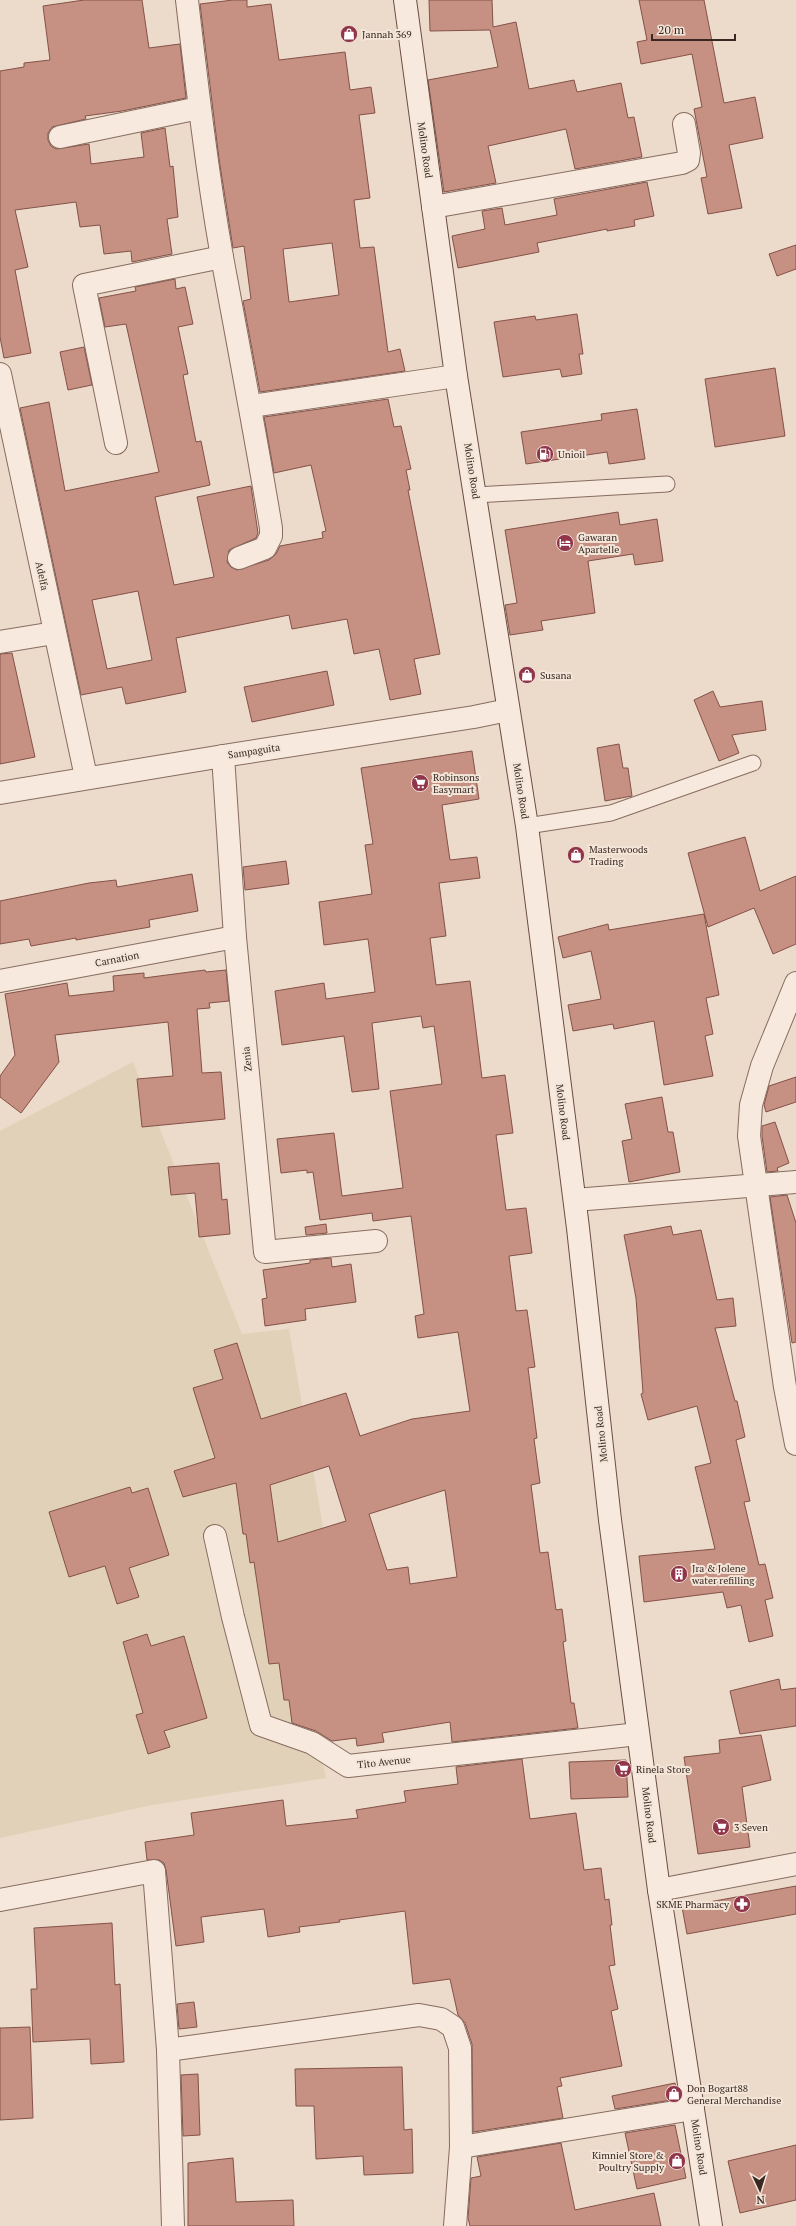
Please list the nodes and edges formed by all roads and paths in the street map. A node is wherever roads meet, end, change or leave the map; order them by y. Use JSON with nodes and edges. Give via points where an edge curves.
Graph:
{"nodes":[{"id":1,"x":187,"y":0,"type":"edge"},
{"id":2,"x":405,"y":0,"type":"edge"},
{"id":3,"x":199,"y":108,"type":"junction"},
{"id":4,"x":684,"y":124,"type":"dead end"},
{"id":5,"x":60,"y":137,"type":"dead end"},
{"id":6,"x":433,"y":207,"type":"junction"},
{"id":7,"x":222,"y":256,"type":"junction"},
{"id":8,"x":0,"y":374,"type":"edge"},
{"id":9,"x":456,"y":376,"type":"junction"},
{"id":10,"x":251,"y":406,"type":"junction"},
{"id":11,"x":116,"y":443,"type":"dead end"},
{"id":12,"x":667,"y":484,"type":"dead end"},
{"id":13,"x":476,"y":495,"type":"junction"},
{"id":14,"x":239,"y":558,"type":"dead end"},
{"id":15,"x":54,"y":633,"type":"junction"},
{"id":16,"x":0,"y":642,"type":"edge"},
{"id":17,"x":508,"y":710,"type":"junction"},
{"id":18,"x":223,"y":756,"type":"junction"},
{"id":19,"x":754,"y":764,"type":"dead end"},
{"id":20,"x":86,"y":778,"type":"junction"},
{"id":21,"x":0,"y":792,"type":"edge"},
{"id":22,"x":527,"y":826,"type":"junction"},
{"id":23,"x":234,"y":937,"type":"junction"},
{"id":24,"x":0,"y":981,"type":"edge"},
{"id":25,"x":796,"y":983,"type":"edge"},
{"id":26,"x":796,"y":1182,"type":"edge"},
{"id":27,"x":755,"y":1186,"type":"junction"},
{"id":28,"x":575,"y":1200,"type":"junction"},
{"id":29,"x":376,"y":1241,"type":"dead end"},
{"id":30,"x":791,"y":1385,"type":"edge"},
{"id":31,"x":796,"y":1444,"type":"edge"},
{"id":32,"x":214,"y":1536,"type":"dead end"},
{"id":33,"x":638,"y":1734,"type":"junction"},
{"id":34,"x":796,"y":1864,"type":"edge"},
{"id":35,"x":659,"y":1890,"type":"junction"},
{"id":36,"x":0,"y":1900,"type":"edge"},
{"id":37,"x":168,"y":2050,"type":"junction"},
{"id":38,"x":693,"y":2109,"type":"junction"},
{"id":39,"x":461,"y":2147,"type":"junction"},
{"id":40,"x":173,"y":2226,"type":"edge"},
{"id":41,"x":455,"y":2226,"type":"edge"},
{"id":42,"x":711,"y":2226,"type":"edge"}],
"edges":[{"from":1,"to":3,"type":"street"},
{"from":2,"to":6,"type":"street","name":"Molino Road"},
{"from":3,"to":5,"type":"street"},
{"from":3,"to":7,"type":"street"},
{"from":4,"to":6,"type":"street","via":[[689,153],[688,160],[682,163]]},
{"from":6,"to":9,"type":"street","name":"Molino Road"},
{"from":7,"to":10,"type":"street"},
{"from":7,"to":11,"type":"street","via":[[84,285]]},
{"from":8,"to":15,"type":"street","name":"Adelfa"},
{"from":9,"to":10,"type":"street"},
{"from":9,"to":13,"type":"street","name":"Molino Road"},
{"from":10,"to":14,"type":"street","via":[[271,536],[265,548]]},
{"from":12,"to":13,"type":"lane"},
{"from":13,"to":17,"type":"street","name":"Molino Road"},
{"from":15,"to":16,"type":"street"},
{"from":15,"to":20,"type":"street","name":"Adelfa"},
{"from":17,"to":18,"type":"street","name":"Sampaguita"},
{"from":17,"to":22,"type":"street","name":"Molino Road"},
{"from":18,"to":20,"type":"street","name":"Sampaguita"},
{"from":18,"to":23,"type":"street","name":"Zenia"},
{"from":19,"to":22,"type":"lane","via":[[611,812]]},
{"from":20,"to":21,"type":"street","name":"Sampaguita"},
{"from":22,"to":28,"type":"street","name":"Molino Road"},
{"from":23,"to":24,"type":"street","name":"Carnation"},
{"from":23,"to":29,"type":"street","name":"Zenia","via":[[266,1252]]},
{"from":25,"to":27,"type":"street","via":[[762,1066],[750,1105],[749,1136]]},
{"from":26,"to":27,"type":"street"},
{"from":27,"to":28,"type":"street"},
{"from":27,"to":30,"type":"street"},
{"from":28,"to":33,"type":"street","name":"Molino Road","via":[[610,1520]]},
{"from":30,"to":31,"type":"street"},
{"from":32,"to":33,"type":"street","name":"Tito Avenue","via":[[261,1725],[312,1743],[348,1766]]},
{"from":33,"to":35,"type":"street","name":"Molino Road"},
{"from":34,"to":35,"type":"street"},
{"from":35,"to":38,"type":"street","name":"Molino Road"},
{"from":36,"to":37,"type":"street","via":[[154,1871]]},
{"from":37,"to":39,"type":"street","via":[[419,2015],[441,2019],[453,2027],[460,2048]]},
{"from":37,"to":40,"type":"street"},
{"from":38,"to":39,"type":"street"},
{"from":38,"to":42,"type":"street","name":"Molino Road"},
{"from":39,"to":41,"type":"street"}]}
